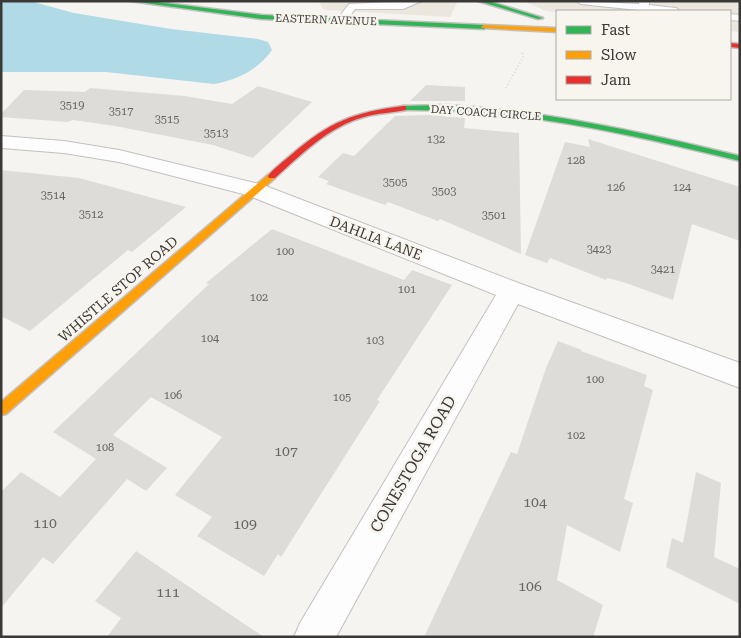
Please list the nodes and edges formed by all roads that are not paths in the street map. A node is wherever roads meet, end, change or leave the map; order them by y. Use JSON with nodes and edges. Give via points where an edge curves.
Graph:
{"nodes":[{"id":1,"x":133,"y":1,"type":"edge"},
{"id":2,"x":417,"y":1,"type":"edge"},
{"id":3,"x":481,"y":1,"type":"edge"},
{"id":4,"x":581,"y":1,"type":"edge"},
{"id":5,"x":596,"y":2,"type":"edge"},
{"id":6,"x":644,"y":5,"type":"edge"},
{"id":7,"x":671,"y":10,"type":"edge"},
{"id":8,"x":341,"y":21,"type":"junction"},
{"id":9,"x":556,"y":22,"type":"edge"},
{"id":10,"x":441,"y":24,"type":"junction"},
{"id":11,"x":520,"y":28,"type":"junction"},
{"id":12,"x":556,"y":30,"type":"edge"},
{"id":13,"x":1,"y":142,"type":"edge"},
{"id":14,"x":740,"y":160,"type":"edge"},
{"id":15,"x":255,"y":190,"type":"junction"},
{"id":16,"x":512,"y":291,"type":"junction"},
{"id":17,"x":740,"y":376,"type":"edge"},
{"id":18,"x":7,"y":397,"type":"edge"},
{"id":19,"x":314,"y":637,"type":"edge"}],
"edges":[{"from":1,"to":8,"type":"street","name":"EASTERN AVENUE","via":[[224,14]]},
{"from":2,"to":8,"type":"lane","via":[[403,6],[352,6]]},
{"from":3,"to":9,"type":"street"},
{"from":3,"to":10,"type":"street","via":[[469,12]]},
{"from":3,"to":11,"type":"street"},
{"from":4,"to":5,"type":"lane"},
{"from":5,"to":6,"type":"lane"},
{"from":6,"to":7,"type":"lane"},
{"from":8,"to":10,"type":"street","name":"EASTERN AVENUE"},
{"from":10,"to":11,"type":"street","name":"EASTERN AVENUE"},
{"from":11,"to":12,"type":"street","name":"EASTERN AVENUE"},
{"from":13,"to":15,"type":"street","name":"DAHLIA LANE","via":[[119,156]]},
{"from":14,"to":15,"type":"street","name":"DAY COACH CIRCLE","via":[[640,134],[544,117],[450,109],[384,110],[347,119],[321,132]]},
{"from":15,"to":16,"type":"street","name":"DAHLIA LANE"},
{"from":15,"to":18,"type":"street","name":"WHISTLE STOP ROAD"},
{"from":16,"to":17,"type":"street","name":"DAHLIA LANE"},
{"from":16,"to":19,"type":"street","name":"CONESTOGA ROAD"}]}
